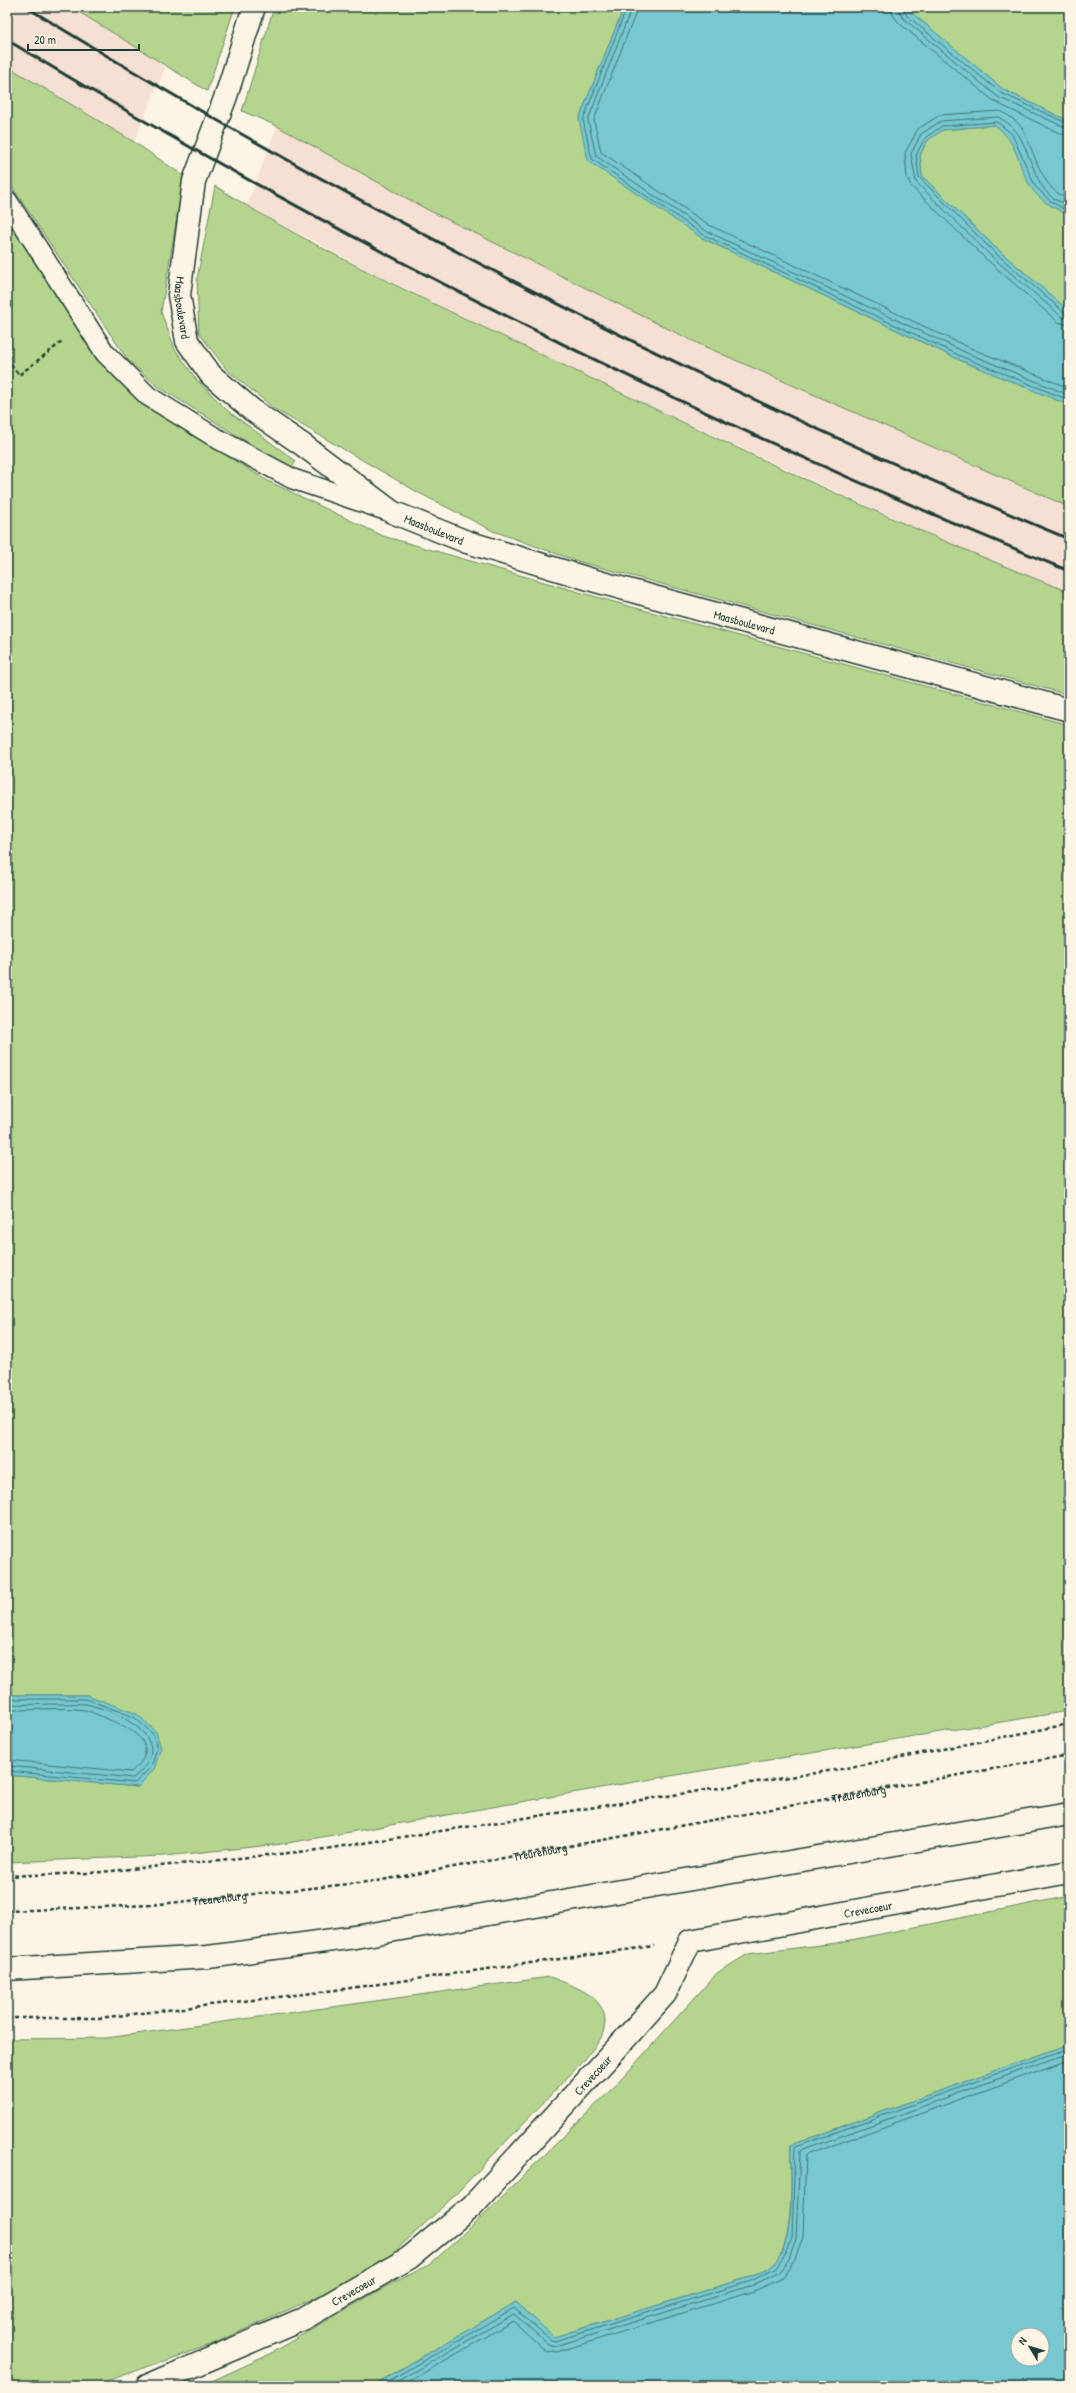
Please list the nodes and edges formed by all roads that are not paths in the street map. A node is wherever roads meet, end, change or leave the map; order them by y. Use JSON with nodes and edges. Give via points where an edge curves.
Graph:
{"nodes":[{"id":1,"x":254,"y":7,"type":"edge"},
{"id":2,"x":7,"y":200,"type":"edge"},
{"id":3,"x":392,"y":512,"type":"junction"},
{"id":4,"x":1069,"y":710,"type":"edge"},
{"id":5,"x":1069,"y":1814,"type":"edge"},
{"id":6,"x":1069,"y":1872,"type":"edge"},
{"id":7,"x":7,"y":1969,"type":"edge"},
{"id":8,"x":147,"y":2386,"type":"edge"}],
"edges":[{"from":1,"to":3,"type":"street","name":"Maasboulevard","via":[[226,96],[194,181],[179,296],[187,341],[211,375],[252,410]]},
{"from":2,"to":3,"type":"lane","via":[[104,353],[148,396],[218,439],[293,479]]},
{"from":3,"to":4,"type":"street","name":"Maasboulevard","via":[[467,542],[599,582]]},
{"from":5,"to":7,"type":"street","via":[[355,1937],[208,1957]]},
{"from":6,"to":8,"type":"street","name":"Crevecoeur","via":[[690,1941],[665,1994],[472,2206],[414,2253],[303,2320]]}]}
